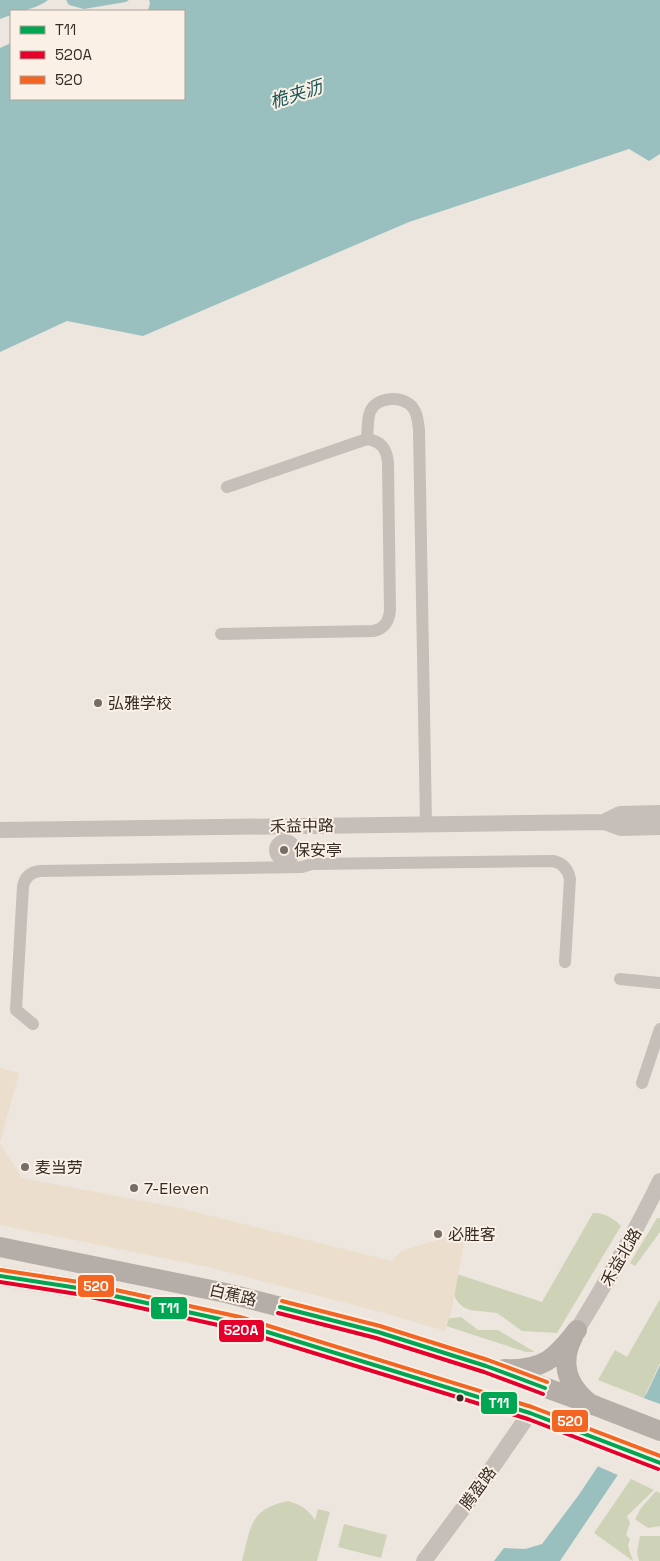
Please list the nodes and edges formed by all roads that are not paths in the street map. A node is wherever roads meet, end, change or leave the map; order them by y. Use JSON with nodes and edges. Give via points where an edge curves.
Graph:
{"nodes":[{"id":1,"x":367,"y":439,"type":"junction"},
{"id":2,"x":227,"y":487,"type":"dead end"},
{"id":3,"x":221,"y":634,"type":"dead end"},
{"id":4,"x":660,"y":813,"type":"edge"},
{"id":5,"x":604,"y":822,"type":"junction"},
{"id":6,"x":426,"y":824,"type":"junction"},
{"id":7,"x":660,"y":828,"type":"edge"},
{"id":8,"x":0,"y":830,"type":"edge"},
{"id":9,"x":285,"y":833,"type":"junction"},
{"id":10,"x":284,"y":863,"type":"junction"},
{"id":11,"x":565,"y":962,"type":"dead end"},
{"id":12,"x":620,"y":979,"type":"dead end"},
{"id":13,"x":660,"y":983,"type":"edge"},
{"id":14,"x":33,"y":1024,"type":"dead end"},
{"id":15,"x":660,"y":1029,"type":"edge"},
{"id":16,"x":642,"y":1083,"type":"dead end"},
{"id":17,"x":660,"y":1181,"type":"edge"},
{"id":18,"x":0,"y":1247,"type":"edge"},
{"id":19,"x":0,"y":1276,"type":"edge"},
{"id":20,"x":577,"y":1330,"type":"junction"},
{"id":21,"x":486,"y":1366,"type":"junction"},
{"id":22,"x":596,"y":1406,"type":"junction"},
{"id":23,"x":530,"y":1413,"type":"junction"},
{"id":24,"x":660,"y":1431,"type":"edge"},
{"id":25,"x":655,"y":1461,"type":"edge"},
{"id":26,"x":424,"y":1561,"type":"edge"}],
"edges":[{"from":1,"to":2,"type":"street"},
{"from":1,"to":3,"type":"street","via":[[383,446],[388,458],[390,610],[384,626],[368,632]]},
{"from":1,"to":6,"type":"street","via":[[370,412],[380,402],[397,399],[414,408],[419,430]]},
{"from":4,"to":5,"type":"street","name":"禾益中路","via":[[620,814]]},
{"from":5,"to":6,"type":"street","name":"禾益中路"},
{"from":5,"to":7,"type":"street","name":"禾益中路","via":[[621,828]]},
{"from":6,"to":9,"type":"street","name":"禾益中路"},
{"from":8,"to":9,"type":"street","name":"禾益中路"},
{"from":9,"to":10,"type":"street","via":[[274,850]]},
{"from":10,"to":11,"type":"street","via":[[302,867],[312,864],[557,862],[566,868],[570,879]]},
{"from":10,"to":14,"type":"street","via":[[33,872],[25,879],[22,889],[16,1010]]},
{"from":12,"to":13,"type":"street"},
{"from":15,"to":16,"type":"street"},
{"from":17,"to":20,"type":"street","name":"禾益北路","via":[[610,1278]]},
{"from":18,"to":21,"type":"main road","name":"白蕉路","via":[[226,1293],[378,1332]]},
{"from":19,"to":23,"type":"main road","name":"白蕉路","via":[[78,1288],[238,1323]]},
{"from":20,"to":21,"type":"main road","via":[[567,1343],[536,1367],[519,1370]]},
{"from":20,"to":22,"type":"main road","via":[[567,1354],[568,1377],[580,1395]]},
{"from":21,"to":22,"type":"main road","name":"白蕉路"},
{"from":22,"to":24,"type":"main road","name":"白蕉路"},
{"from":23,"to":25,"type":"main road","name":"白蕉路"},
{"from":23,"to":26,"type":"street","name":"腾盈路"}]}
